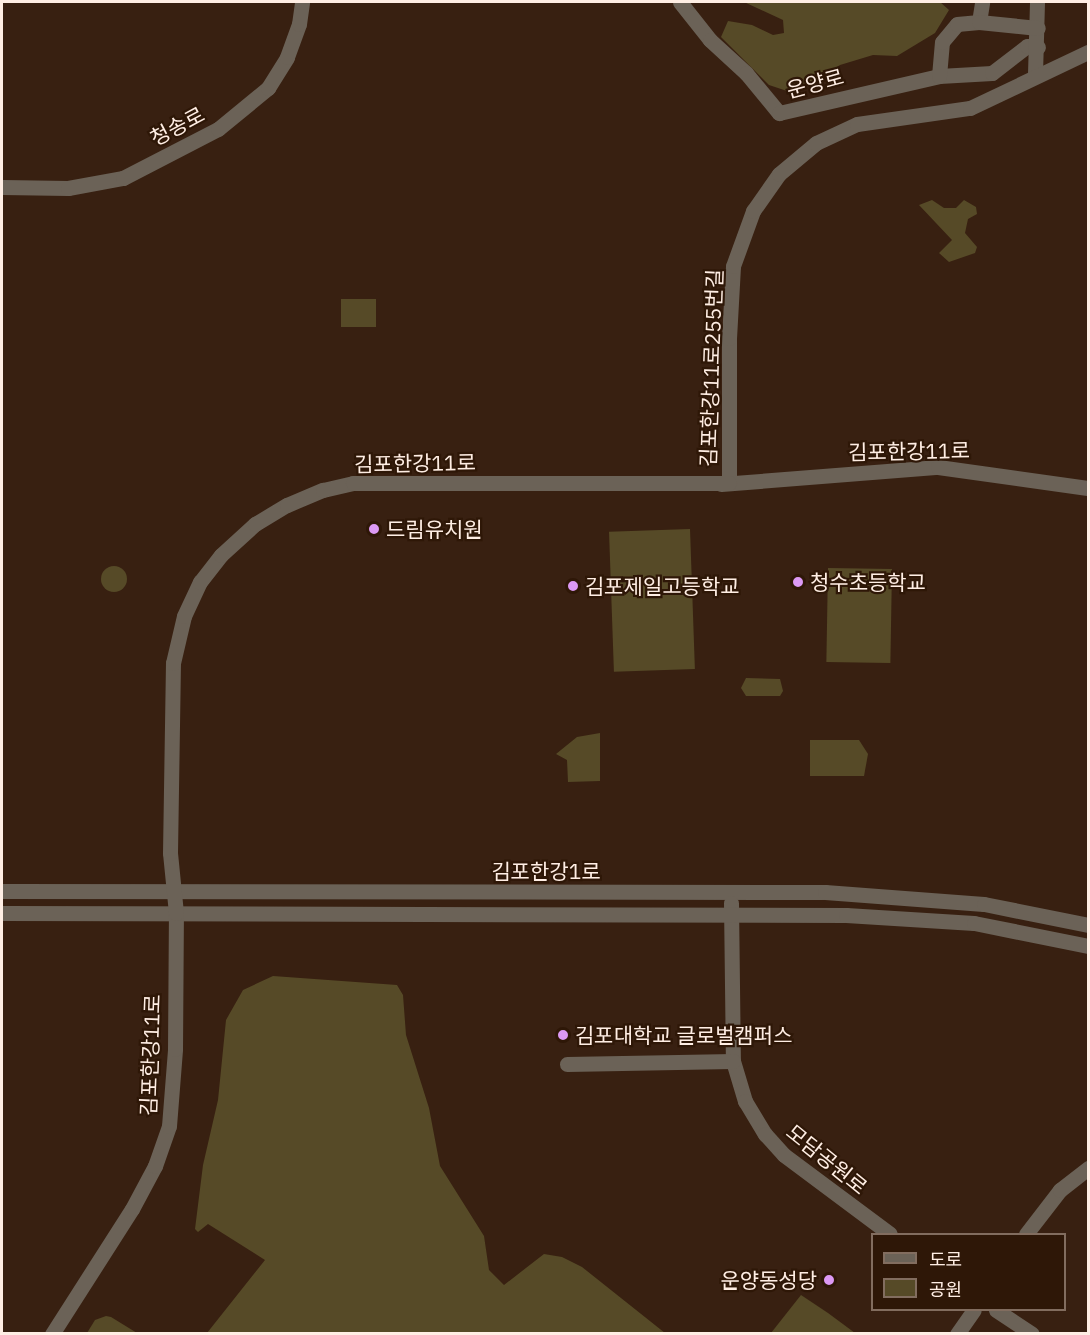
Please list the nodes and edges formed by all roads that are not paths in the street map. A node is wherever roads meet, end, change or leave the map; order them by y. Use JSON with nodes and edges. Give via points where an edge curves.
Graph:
{"nodes":[{"id":1,"x":302,"y":2,"type":"edge"},
{"id":2,"x":680,"y":2,"type":"edge"},
{"id":3,"x":982,"y":2,"type":"edge"},
{"id":4,"x":1037,"y":2,"type":"edge"},
{"id":5,"x":980,"y":22,"type":"junction"},
{"id":6,"x":1038,"y":28,"type":"junction"},
{"id":7,"x":1038,"y":47,"type":"junction"},
{"id":8,"x":1089,"y":52,"type":"edge"},
{"id":9,"x":1035,"y":74,"type":"junction"},
{"id":10,"x":939,"y":76,"type":"junction"},
{"id":11,"x":2,"y":187,"type":"edge"},
{"id":12,"x":729,"y":483,"type":"junction"},
{"id":13,"x":1089,"y":488,"type":"edge"},
{"id":14,"x":2,"y":891,"type":"edge"},
{"id":15,"x":175,"y":892,"type":"junction"},
{"id":16,"x":731,"y":892,"type":"junction"},
{"id":17,"x":731,"y":912,"type":"junction"},
{"id":18,"x":2,"y":913,"type":"edge"},
{"id":19,"x":176,"y":913,"type":"junction"},
{"id":20,"x":1089,"y":925,"type":"edge"},
{"id":21,"x":1089,"y":946,"type":"edge"},
{"id":22,"x":733,"y":1060,"type":"junction"},
{"id":23,"x":567,"y":1064,"type":"dead end"},
{"id":24,"x":1089,"y":1168,"type":"edge"},
{"id":25,"x":889,"y":1233,"type":"edge"},
{"id":26,"x":1027,"y":1233,"type":"edge"},
{"id":27,"x":973,"y":1311,"type":"edge"},
{"id":28,"x":998,"y":1311,"type":"edge"},
{"id":29,"x":52,"y":1334,"type":"edge"},
{"id":30,"x":957,"y":1334,"type":"edge"},
{"id":31,"x":1032,"y":1334,"type":"edge"}],
"edges":[{"from":1,"to":11,"type":"street","name":"청송로","via":[[287,57],[268,88],[218,129],[123,178],[68,188]]},
{"from":2,"to":10,"type":"street","name":"운양로","via":[[779,113]]},
{"from":3,"to":5,"type":"street"},
{"from":4,"to":6,"type":"street"},
{"from":5,"to":6,"type":"street"},
{"from":5,"to":10,"type":"street","via":[[957,24],[946,33]]},
{"from":6,"to":7,"type":"street"},
{"from":7,"to":9,"type":"street"},
{"from":7,"to":10,"type":"street","name":"운양로","via":[[1027,46],[992,73]]},
{"from":8,"to":9,"type":"street","name":"김포한강11로255번길"},
{"from":9,"to":12,"type":"street","name":"김포한강11로255번길","via":[[970,108],[950,114],[881,118],[834,133],[796,156],[764,193],[733,266]]},
{"from":12,"to":13,"type":"street","name":"김포한강11로","via":[[938,467]]},
{"from":12,"to":15,"type":"street","name":"김포한강11로","via":[[695,487],[375,487],[325,495],[256,529],[205,584],[183,638],[179,660]]},
{"from":14,"to":15,"type":"street","name":"김포한강1로"},
{"from":15,"to":16,"type":"street","name":"김포한강1로"},
{"from":15,"to":19,"type":"street","name":"김포한강11로"},
{"from":16,"to":17,"type":"street","name":"모담공원로"},
{"from":16,"to":20,"type":"street","name":"김포한강1로","via":[[930,898],[984,904]]},
{"from":17,"to":19,"type":"street","name":"김포한강1로"},
{"from":17,"to":21,"type":"street","name":"김포한강1로","via":[[974,923]]},
{"from":17,"to":22,"type":"street","name":"모담공원로"},
{"from":18,"to":19,"type":"street","name":"김포한강1로"},
{"from":19,"to":29,"type":"street","name":"김포한강11로","via":[[175,1049],[169,1126],[155,1166],[132,1209]]},
{"from":22,"to":23,"type":"street"},
{"from":22,"to":25,"type":"street","name":"모담공원로","via":[[745,1101],[773,1144]]},
{"from":24,"to":26,"type":"street","via":[[1060,1190]]},
{"from":27,"to":30,"type":"street"},
{"from":28,"to":31,"type":"street"}]}
